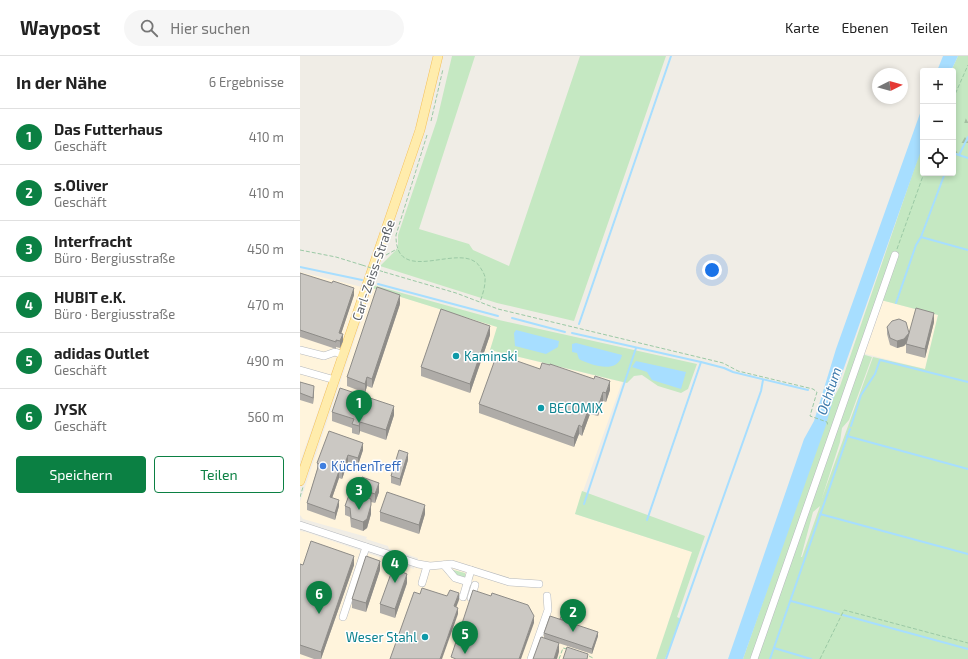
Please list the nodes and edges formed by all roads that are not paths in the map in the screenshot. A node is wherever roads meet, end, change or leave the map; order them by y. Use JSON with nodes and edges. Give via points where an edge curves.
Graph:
{"nodes":[{"id":1,"x":438,"y":56,"type":"edge"},
{"id":2,"x":895,"y":255,"type":"road end"},
{"id":3,"x":300,"y":350,"type":"edge"},
{"id":4,"x":344,"y":355,"type":"junction"},
{"id":5,"x":300,"y":370,"type":"edge"},
{"id":6,"x":335,"y":380,"type":"junction"},
{"id":7,"x":300,"y":481,"type":"edge"},
{"id":8,"x":300,"y":525,"type":"edge"},
{"id":9,"x":366,"y":547,"type":"junction"},
{"id":10,"x":444,"y":565,"type":"junction"},
{"id":11,"x":427,"y":566,"type":"junction"},
{"id":12,"x":472,"y":570,"type":"junction"},
{"id":13,"x":468,"y":582,"type":"junction"},
{"id":14,"x":422,"y":583,"type":"dead end"},
{"id":15,"x":539,"y":584,"type":"dead end"},
{"id":16,"x":475,"y":585,"type":"dead end"},
{"id":17,"x":463,"y":596,"type":"dead end"},
{"id":18,"x":547,"y":596,"type":"dead end"},
{"id":19,"x":468,"y":607,"type":"edge"},
{"id":20,"x":343,"y":617,"type":"dead end"},
{"id":21,"x":531,"y":659,"type":"edge"},
{"id":22,"x":754,"y":659,"type":"edge"}],
"edges":[{"from":1,"to":4,"type":"main road","name":"Carl-Zeiss-Straße","via":[[420,130]]},
{"from":2,"to":22,"type":"street"},
{"from":3,"to":4,"type":"street","via":[[324,356],[335,352]]},
{"from":4,"to":6,"type":"main road","name":"Carl-Zeiss-Straße"},
{"from":5,"to":6,"type":"street"},
{"from":6,"to":7,"type":"main road","name":"Carl-Zeiss-Straße","via":[[312,434]]},
{"from":8,"to":9,"type":"street"},
{"from":9,"to":11,"type":"street"},
{"from":9,"to":20,"type":"street"},
{"from":10,"to":11,"type":"street"},
{"from":10,"to":12,"type":"street","via":[[452,564]]},
{"from":10,"to":13,"type":"street","via":[[455,578]]},
{"from":11,"to":14,"type":"street"},
{"from":12,"to":13,"type":"street"},
{"from":12,"to":15,"type":"street","via":[[509,582]]},
{"from":13,"to":17,"type":"street"},
{"from":16,"to":19,"type":"street"},
{"from":18,"to":21,"type":"street","via":[[548,610]]}]}
